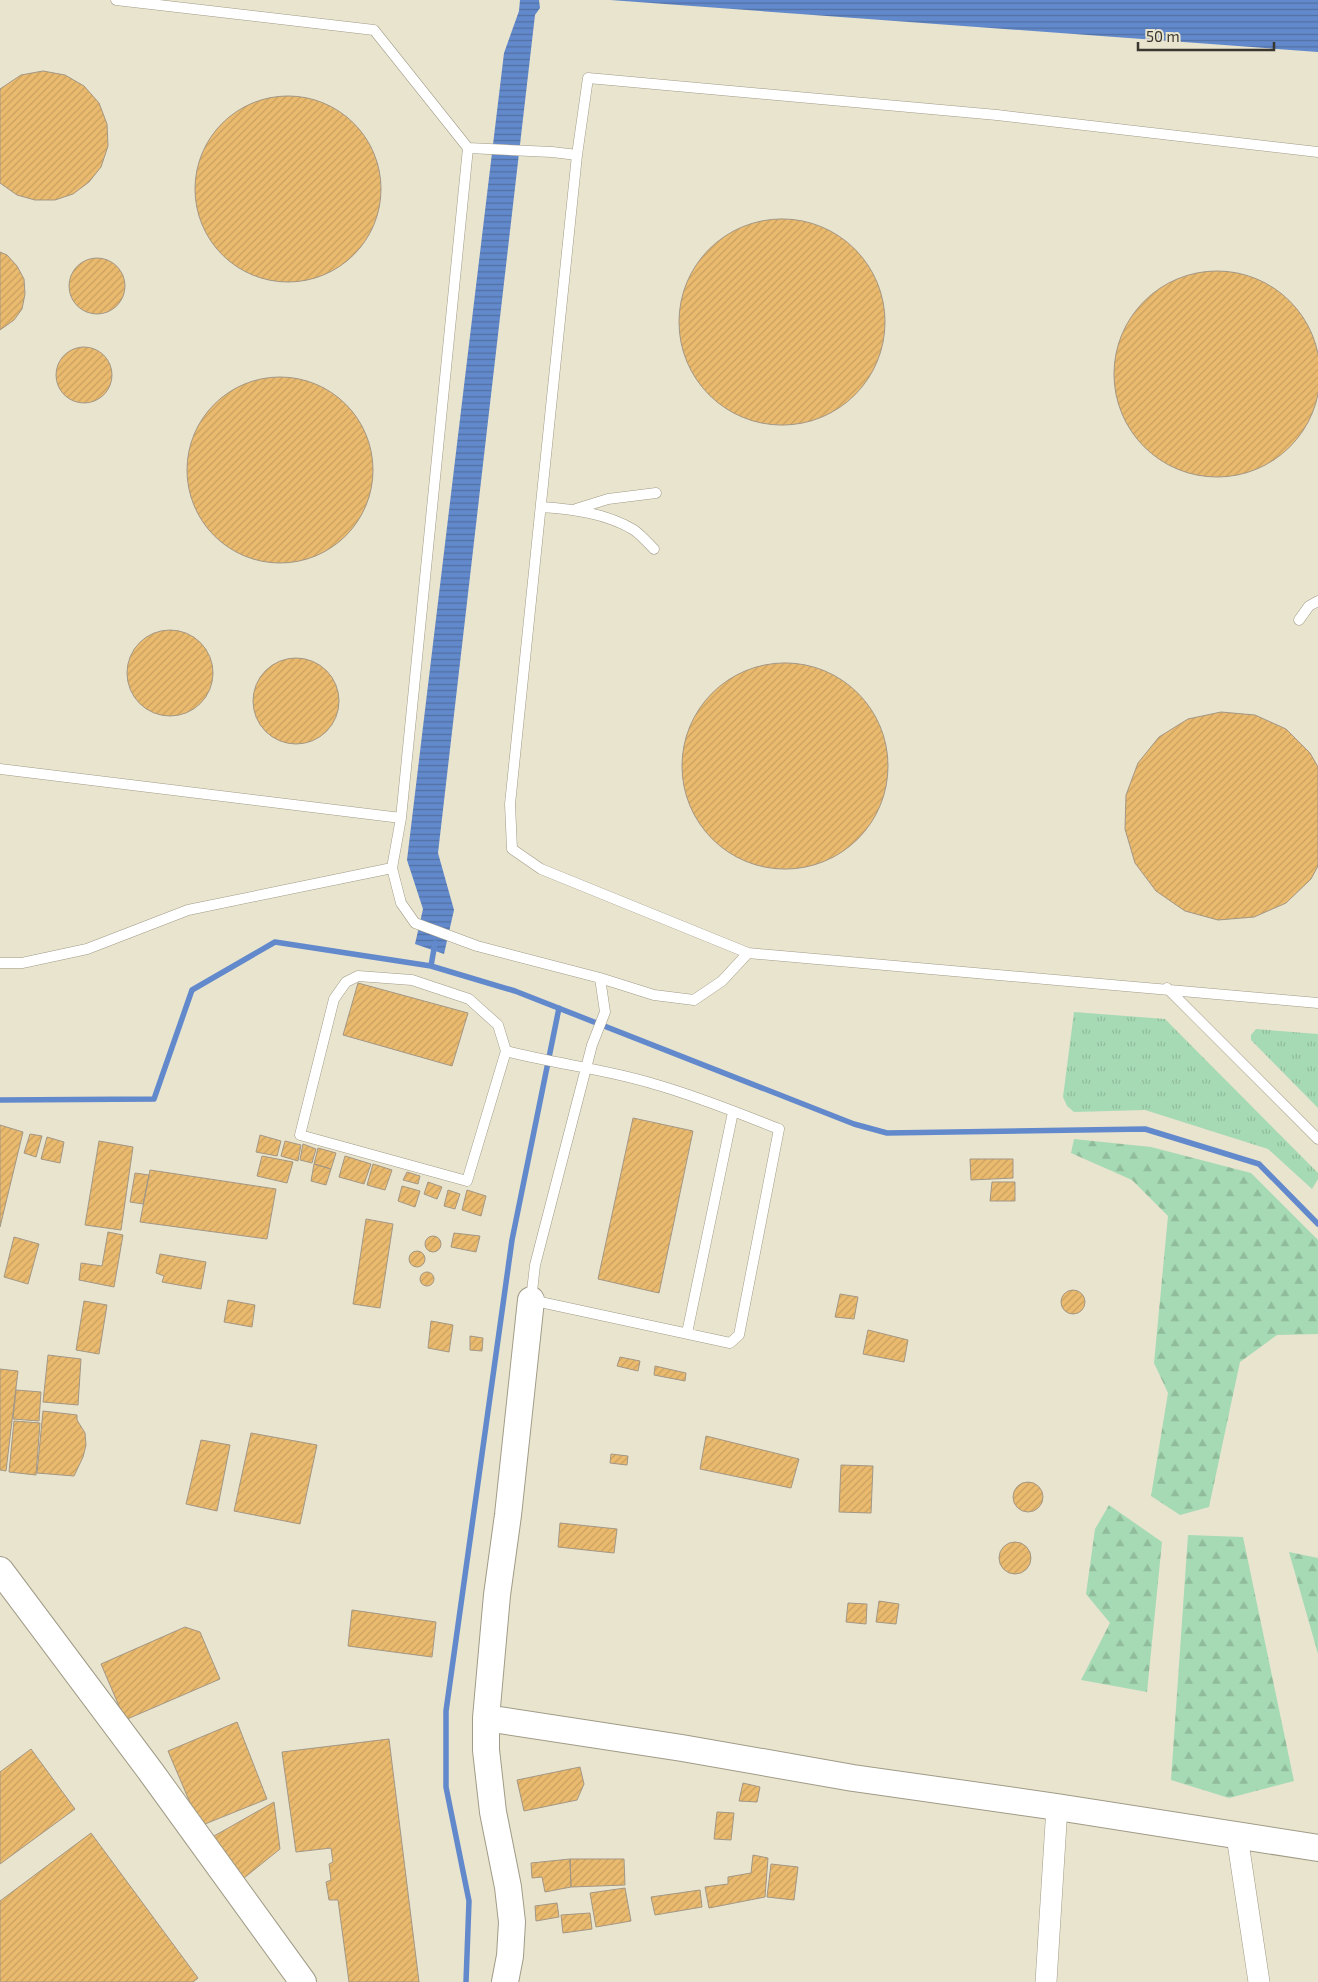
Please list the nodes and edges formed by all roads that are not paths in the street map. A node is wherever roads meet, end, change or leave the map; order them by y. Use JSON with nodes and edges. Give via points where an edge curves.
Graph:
{"nodes":[{"id":1,"x":116,"y":0,"type":"edge"},
{"id":2,"x":468,"y":148,"type":"junction"},
{"id":3,"x":1318,"y":152,"type":"edge"},
{"id":4,"x":577,"y":156,"type":"junction"},
{"id":5,"x":656,"y":493,"type":"dead end"},
{"id":6,"x":540,"y":507,"type":"junction"},
{"id":7,"x":575,"y":510,"type":"junction"},
{"id":8,"x":654,"y":549,"type":"dead end"},
{"id":9,"x":1318,"y":601,"type":"edge"},
{"id":10,"x":1298,"y":620,"type":"dead end"},
{"id":11,"x":0,"y":769,"type":"edge"},
{"id":12,"x":401,"y":818,"type":"junction"},
{"id":13,"x":392,"y":868,"type":"junction"},
{"id":14,"x":748,"y":953,"type":"junction"},
{"id":15,"x":0,"y":963,"type":"edge"},
{"id":16,"x":600,"y":978,"type":"junction"},
{"id":17,"x":1167,"y":988,"type":"junction"},
{"id":18,"x":1318,"y":1003,"type":"edge"},
{"id":19,"x":506,"y":1051,"type":"junction"},
{"id":20,"x":586,"y":1069,"type":"junction"},
{"id":21,"x":733,"y":1112,"type":"junction"},
{"id":22,"x":1318,"y":1139,"type":"edge"},
{"id":23,"x":531,"y":1300,"type":"junction"},
{"id":24,"x":687,"y":1333,"type":"junction"},
{"id":25,"x":0,"y":1570,"type":"edge"},
{"id":26,"x":486,"y":1718,"type":"junction"},
{"id":27,"x":1057,"y":1808,"type":"junction"},
{"id":28,"x":1237,"y":1836,"type":"junction"},
{"id":29,"x":1318,"y":1848,"type":"edge"},
{"id":30,"x":303,"y":1982,"type":"edge"},
{"id":31,"x":505,"y":1982,"type":"edge"},
{"id":32,"x":1046,"y":1982,"type":"edge"},
{"id":33,"x":1259,"y":1982,"type":"edge"}],
"edges":[{"from":1,"to":2,"type":"lane","via":[[374,30]]},
{"from":2,"to":4,"type":"lane"},
{"from":2,"to":12,"type":"lane"},
{"from":3,"to":4,"type":"lane","via":[[943,110],[588,78]]},
{"from":4,"to":6,"type":"lane"},
{"from":5,"to":7,"type":"lane","via":[[608,499]]},
{"from":6,"to":7,"type":"lane"},
{"from":6,"to":14,"type":"lane","via":[[510,804],[512,849],[541,869]]},
{"from":7,"to":8,"type":"lane","via":[[615,520],[636,531]]},
{"from":9,"to":10,"type":"lane","via":[[1309,606]]},
{"from":11,"to":12,"type":"lane"},
{"from":12,"to":13,"type":"lane"},
{"from":13,"to":15,"type":"lane","via":[[188,910],[87,949],[22,963]]},
{"from":13,"to":16,"type":"lane","via":[[400,903],[415,923],[478,946]]},
{"from":14,"to":16,"type":"lane","via":[[722,981],[694,1000],[654,995]]},
{"from":14,"to":17,"type":"lane"},
{"from":16,"to":20,"type":"lane","via":[[605,1012]]},
{"from":17,"to":18,"type":"lane"},
{"from":17,"to":22,"type":"lane"},
{"from":19,"to":19,"type":"lane","via":[[467,1181],[300,1135],[334,999],[346,982],[358,976],[412,980],[469,999],[498,1025]]},
{"from":19,"to":20,"type":"lane"},
{"from":20,"to":21,"type":"lane","via":[[654,1083]]},
{"from":20,"to":23,"type":"lane","via":[[535,1265]]},
{"from":21,"to":24,"type":"lane"},
{"from":21,"to":24,"type":"lane","via":[[780,1129],[739,1335],[730,1343]]},
{"from":23,"to":24,"type":"lane"},
{"from":23,"to":26,"type":"street"},
{"from":25,"to":30,"type":"street"},
{"from":26,"to":27,"type":"street"},
{"from":26,"to":31,"type":"street","via":[[493,1812],[512,1922]]},
{"from":27,"to":28,"type":"street"},
{"from":27,"to":32,"type":"street"},
{"from":28,"to":29,"type":"street"},
{"from":28,"to":33,"type":"street"}]}
